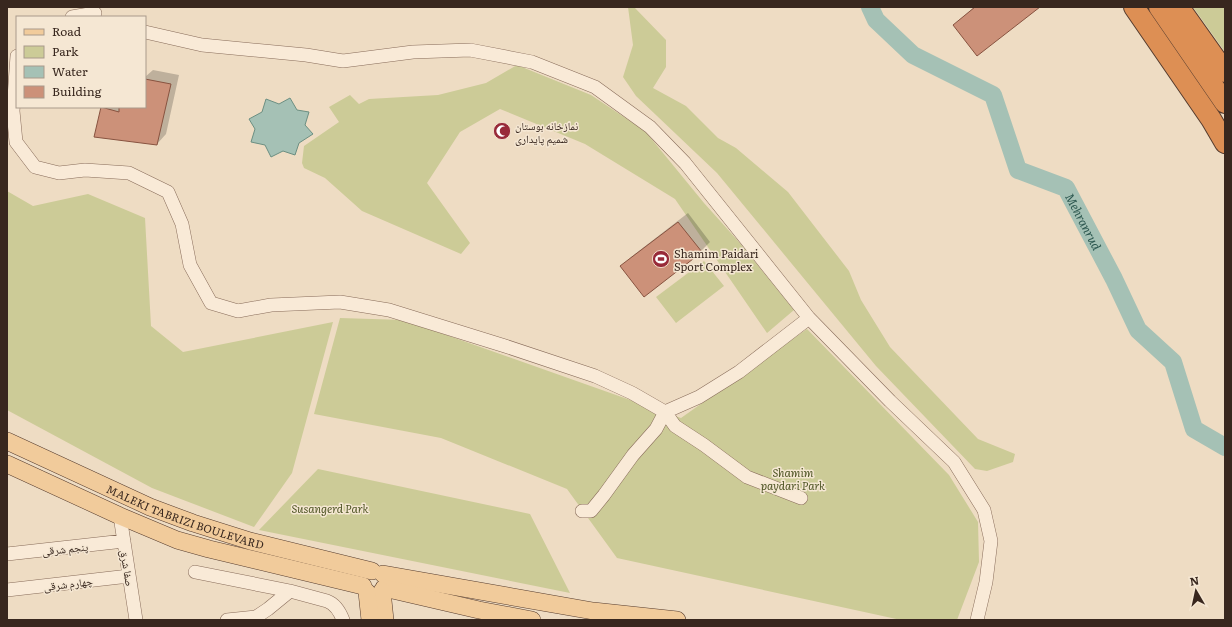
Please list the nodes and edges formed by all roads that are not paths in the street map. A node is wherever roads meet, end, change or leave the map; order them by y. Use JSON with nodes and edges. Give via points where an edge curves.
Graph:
{"nodes":[{"id":1,"x":1134,"y":7,"type":"edge"},
{"id":2,"x":1159,"y":7,"type":"edge"},
{"id":3,"x":1179,"y":7,"type":"edge"},
{"id":4,"x":96,"y":12,"type":"edge"},
{"id":5,"x":77,"y":16,"type":"edge"},
{"id":6,"x":146,"y":32,"type":"edge"},
{"id":7,"x":7,"y":51,"type":"edge"},
{"id":8,"x":16,"y":56,"type":"edge"},
{"id":9,"x":16,"y":70,"type":"edge"},
{"id":10,"x":1225,"y":72,"type":"edge"},
{"id":11,"x":1225,"y":104,"type":"edge"},
{"id":12,"x":1225,"y":143,"type":"edge"},
{"id":13,"x":809,"y":318,"type":"junction"},
{"id":14,"x":665,"y":412,"type":"junction"},
{"id":15,"x":7,"y":441,"type":"edge"},
{"id":16,"x":7,"y":464,"type":"edge"},
{"id":17,"x":800,"y":498,"type":"dead end"},
{"id":18,"x":582,"y":511,"type":"dead end"},
{"id":19,"x":120,"y":516,"type":"junction"},
{"id":20,"x":124,"y":542,"type":"junction"},
{"id":21,"x":7,"y":554,"type":"edge"},
{"id":22,"x":195,"y":572,"type":"dead end"},
{"id":23,"x":129,"y":576,"type":"junction"},
{"id":24,"x":375,"y":584,"type":"junction"},
{"id":25,"x":7,"y":590,"type":"edge"},
{"id":26,"x":290,"y":591,"type":"junction"},
{"id":27,"x":257,"y":618,"type":"edge"},
{"id":28,"x":136,"y":620,"type":"edge"},
{"id":29,"x":227,"y":620,"type":"edge"},
{"id":30,"x":343,"y":620,"type":"edge"},
{"id":31,"x":370,"y":620,"type":"edge"},
{"id":32,"x":385,"y":620,"type":"edge"},
{"id":33,"x":532,"y":620,"type":"edge"},
{"id":34,"x":677,"y":620,"type":"edge"},
{"id":35,"x":977,"y":620,"type":"edge"}],
"edges":[{"from":1,"to":12,"type":"highway"},
{"from":2,"to":11,"type":"highway"},
{"from":3,"to":10,"type":"highway"},
{"from":4,"to":5,"type":"street"},
{"from":6,"to":13,"type":"street","via":[[202,45],[343,61],[413,52],[470,50],[532,62],[596,88],[650,127],[685,163]]},
{"from":7,"to":8,"type":"street"},
{"from":9,"to":14,"type":"street","via":[[13,111],[16,142],[35,167],[59,173],[85,170],[129,173],[168,192],[182,224],[190,265],[211,303],[238,311],[271,305],[340,302],[389,310],[595,376]]},
{"from":13,"to":14,"type":"street","via":[[739,372],[700,397]]},
{"from":13,"to":35,"type":"street","via":[[954,462],[984,510],[991,541],[986,582]]},
{"from":14,"to":17,"type":"street","via":[[675,426],[747,476]]},
{"from":14,"to":18,"type":"street","via":[[656,429],[591,511]]},
{"from":15,"to":24,"type":"main road","name":"MALEKI TABRIZI BOULEVARD","via":[[150,507]]},
{"from":16,"to":19,"type":"main road","name":"MALEKI TABRIZI BOULEVARD"},
{"from":19,"to":20,"type":"street","name":"صفا شرق"},
{"from":19,"to":24,"type":"main road","name":"MALEKI TABRIZI BOULEVARD","via":[[177,540],[209,549]]},
{"from":20,"to":21,"type":"street","name":"پنجم شرقی"},
{"from":20,"to":23,"type":"street","name":"صفا شرق"},
{"from":22,"to":26,"type":"street"},
{"from":23,"to":25,"type":"street","name":"چهارم شرقی"},
{"from":23,"to":28,"type":"street","name":"صفا شرق"},
{"from":24,"to":31,"type":"main road"},
{"from":24,"to":32,"type":"main road"},
{"from":24,"to":33,"type":"main road","name":"MALEKI TABRIZI BOULEVARD","via":[[479,610]]},
{"from":24,"to":34,"type":"main road","name":"MALEKI TABRIZI BOULEVARD"},
{"from":26,"to":27,"type":"street"},
{"from":26,"to":30,"type":"street","via":[[332,602]]},
{"from":27,"to":29,"type":"street"}]}
